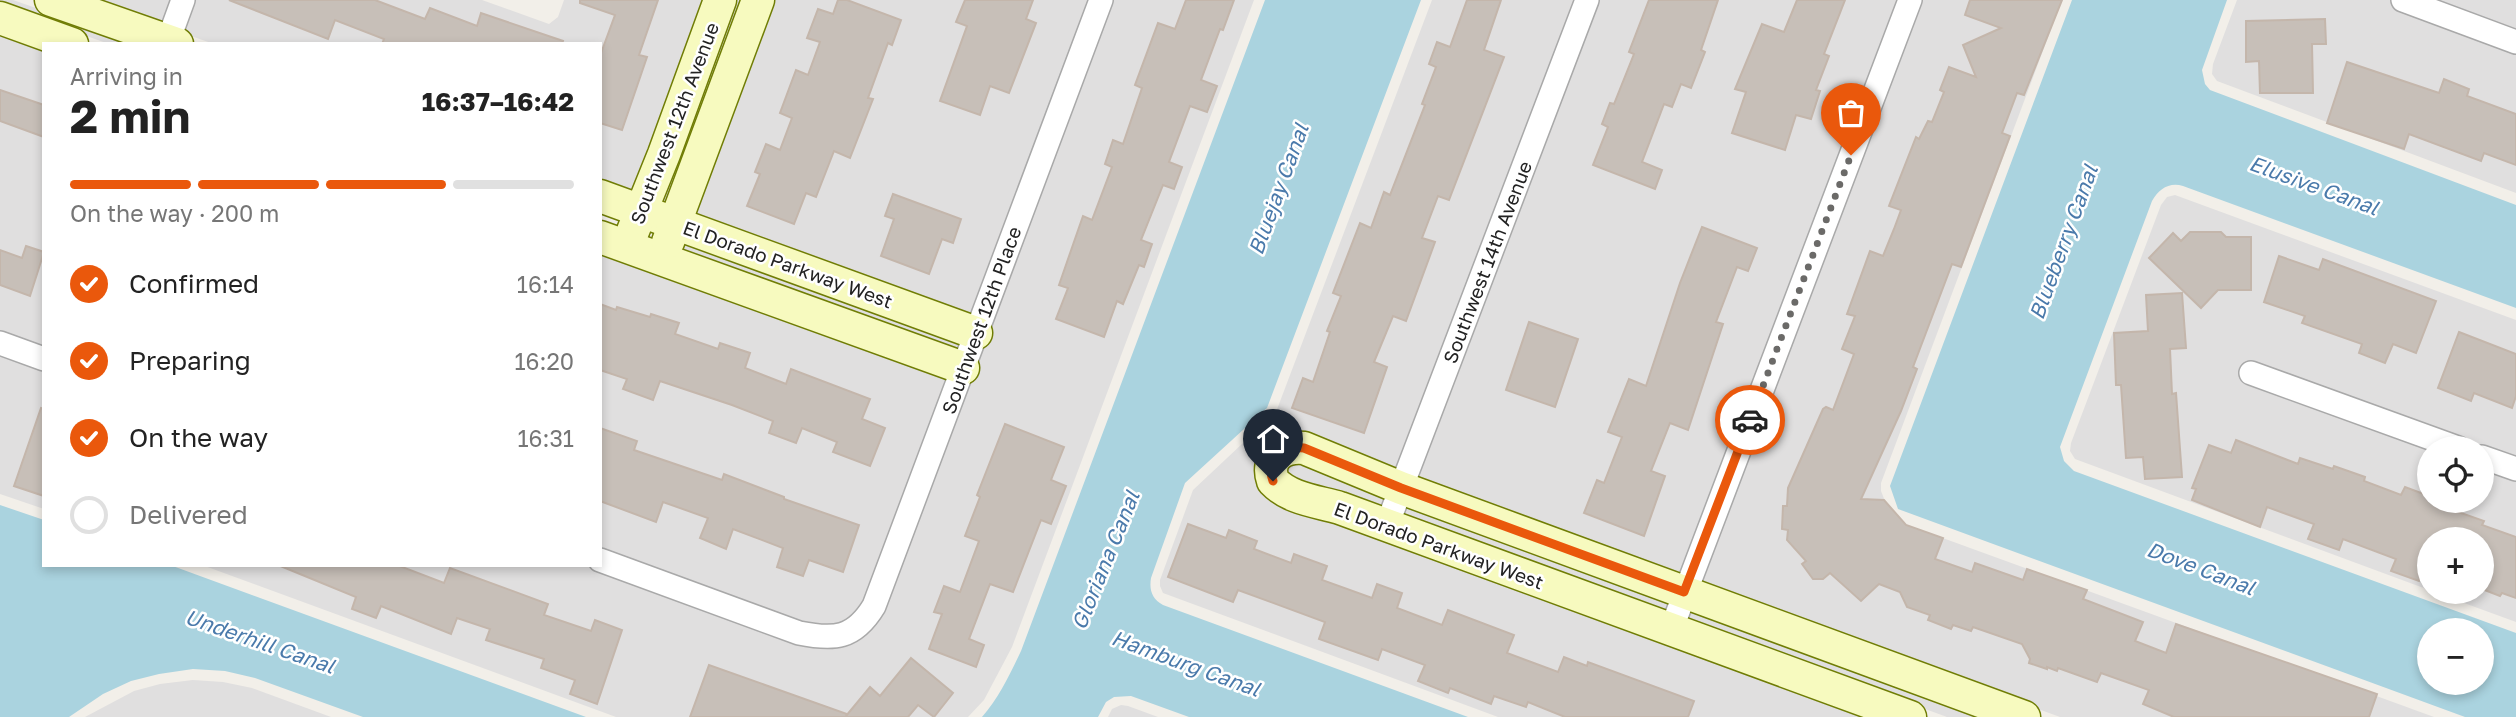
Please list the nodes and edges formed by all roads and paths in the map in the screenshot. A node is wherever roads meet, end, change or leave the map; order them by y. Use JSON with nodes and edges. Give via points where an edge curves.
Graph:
{"nodes":[{"id":1,"x":51,"y":0,"type":"edge"},
{"id":2,"x":183,"y":0,"type":"edge"},
{"id":3,"x":720,"y":0,"type":"edge"},
{"id":4,"x":758,"y":0,"type":"edge"},
{"id":5,"x":1101,"y":0,"type":"edge"},
{"id":6,"x":1587,"y":0,"type":"edge"},
{"id":7,"x":1910,"y":0,"type":"edge"},
{"id":8,"x":2403,"y":0,"type":"edge"},
{"id":9,"x":0,"y":18,"type":"edge"},
{"id":10,"x":66,"y":42,"type":"edge"},
{"id":11,"x":168,"y":42,"type":"edge"},
{"id":12,"x":171,"y":42,"type":"edge"},
{"id":13,"x":2516,"y":42,"type":"edge"},
{"id":14,"x":602,"y":197,"type":"edge"},
{"id":15,"x":640,"y":211,"type":"junction"},
{"id":16,"x":675,"y":223,"type":"junction"},
{"id":17,"x":614,"y":242,"type":"edge"},
{"id":18,"x":662,"y":259,"type":"junction"},
{"id":19,"x":975,"y":333,"type":"junction"},
{"id":20,"x":0,"y":343,"type":"edge"},
{"id":21,"x":42,"y":358,"type":"edge"},
{"id":22,"x":963,"y":368,"type":"junction"},
{"id":23,"x":2251,"y":373,"type":"dead end"},
{"id":24,"x":2425,"y":436,"type":"edge"},
{"id":25,"x":2494,"y":461,"type":"edge"},
{"id":26,"x":2516,"y":469,"type":"edge"},
{"id":27,"x":1401,"y":488,"type":"junction"},
{"id":28,"x":1387,"y":525,"type":"junction"},
{"id":29,"x":602,"y":561,"type":"edge"},
{"id":30,"x":1684,"y":592,"type":"junction"},
{"id":31,"x":1671,"y":630,"type":"junction"},
{"id":32,"x":1910,"y":717,"type":"edge"},
{"id":33,"x":2024,"y":717,"type":"edge"}],
"edges":[{"from":1,"to":11,"type":"street"},
{"from":2,"to":12,"type":"street"},
{"from":3,"to":15,"type":"street","name":"Southwest 12th Avenue"},
{"from":4,"to":16,"type":"street","name":"Southwest 12th Avenue"},
{"from":5,"to":19,"type":"street","name":"Southwest 12th Place"},
{"from":6,"to":27,"type":"street","name":"Southwest 14th Avenue"},
{"from":7,"to":30,"type":"street"},
{"from":8,"to":13,"type":"street"},
{"from":9,"to":10,"type":"street"},
{"from":14,"to":15,"type":"street","name":"El Dorado Parkway West"},
{"from":15,"to":16,"type":"street","name":"El Dorado Parkway West"},
{"from":15,"to":17,"type":"street","name":"Southwest 12th Avenue"},
{"from":16,"to":18,"type":"street","name":"Southwest 12th Avenue"},
{"from":16,"to":19,"type":"street","name":"El Dorado Parkway West"},
{"from":17,"to":18,"type":"street","name":"El Dorado Parkway West"},
{"from":18,"to":22,"type":"street","name":"El Dorado Parkway West"},
{"from":19,"to":22,"type":"street","name":"Southwest 12th Place"},
{"from":20,"to":21,"type":"street"},
{"from":22,"to":29,"type":"street","name":"Southwest 12th Place","via":[[874,606],[864,622],[850,632],[833,638],[799,633]]},
{"from":23,"to":24,"type":"street"},
{"from":25,"to":26,"type":"street"},
{"from":27,"to":28,"type":"street","name":"Southwest 14th Avenue"},
{"from":27,"to":28,"type":"street","name":"El Dorado Parkway West","via":[[1304,448],[1291,447],[1275,458],[1270,474],[1281,490]]},
{"from":27,"to":30,"type":"street","name":"El Dorado Parkway West"},
{"from":28,"to":31,"type":"street","name":"El Dorado Parkway West"},
{"from":30,"to":31,"type":"street"},
{"from":30,"to":33,"type":"street","name":"El Dorado Parkway West"},
{"from":31,"to":32,"type":"street","name":"El Dorado Parkway West"}]}
